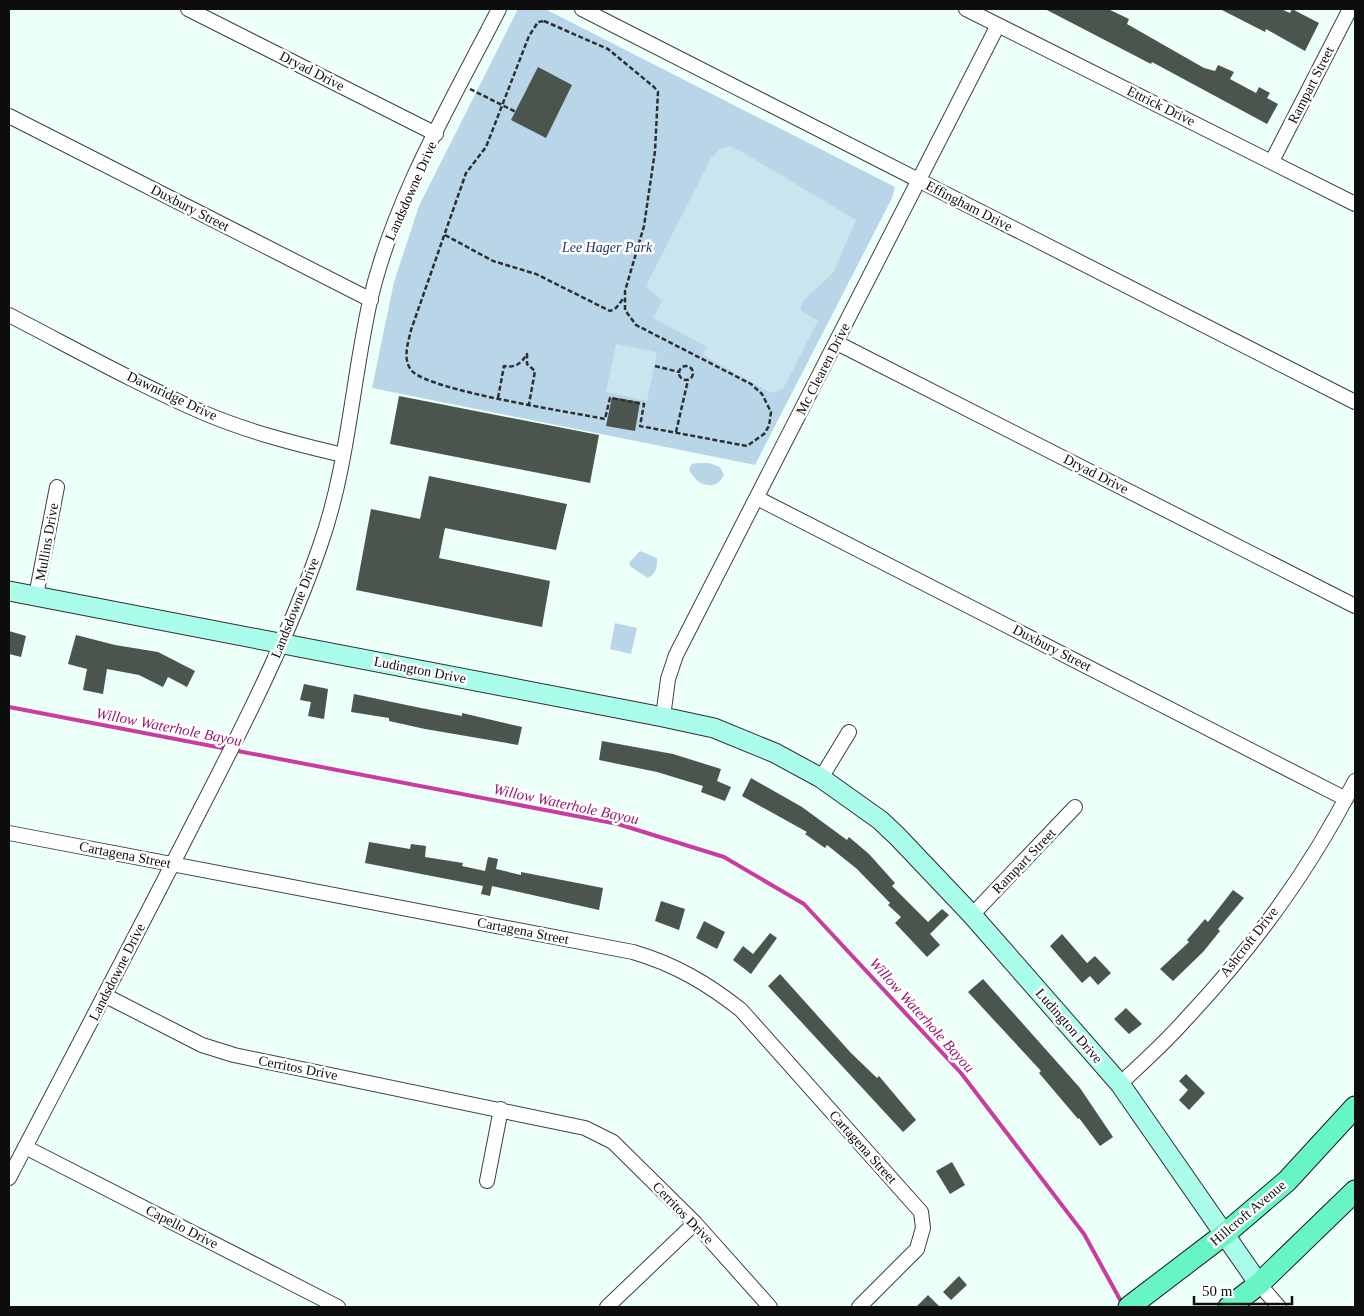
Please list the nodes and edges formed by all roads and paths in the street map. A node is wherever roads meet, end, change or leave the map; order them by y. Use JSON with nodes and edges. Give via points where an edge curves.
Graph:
{"nodes":[{"id":1,"x":188,"y":9,"type":"edge"},
{"id":2,"x":499,"y":9,"type":"edge"},
{"id":3,"x":582,"y":9,"type":"edge"},
{"id":4,"x":966,"y":9,"type":"edge"},
{"id":5,"x":1350,"y":9,"type":"edge"},
{"id":6,"x":998,"y":25,"type":"junction"},
{"id":7,"x":461,"y":85,"type":"junction"},
{"id":8,"x":502,"y":105,"type":"junction"},
{"id":9,"x":516,"y":112,"type":"dead end"},
{"id":10,"x":9,"y":116,"type":"edge"},
{"id":11,"x":436,"y":134,"type":"junction"},
{"id":12,"x":1272,"y":161,"type":"junction"},
{"id":13,"x":919,"y":180,"type":"junction"},
{"id":14,"x":1355,"y":204,"type":"edge"},
{"id":15,"x":445,"y":234,"type":"junction"},
{"id":16,"x":624,"y":298,"type":"junction"},
{"id":17,"x":371,"y":300,"type":"junction"},
{"id":18,"x":9,"y":315,"type":"edge"},
{"id":19,"x":837,"y":343,"type":"junction"},
{"id":20,"x":654,"y":366,"type":"dead end"},
{"id":21,"x":679,"y":372,"type":"junction"},
{"id":22,"x":688,"y":380,"type":"junction"},
{"id":23,"x":498,"y":398,"type":"junction"},
{"id":24,"x":1355,"y":402,"type":"edge"},
{"id":25,"x":529,"y":404,"type":"junction"},
{"id":26,"x":676,"y":433,"type":"junction"},
{"id":27,"x":343,"y":454,"type":"junction"},
{"id":28,"x":57,"y":487,"type":"dead end"},
{"id":29,"x":758,"y":498,"type":"junction"},
{"id":30,"x":9,"y":591,"type":"edge"},
{"id":31,"x":36,"y":596,"type":"junction"},
{"id":32,"x":1355,"y":606,"type":"edge"},
{"id":33,"x":281,"y":644,"type":"junction"},
{"id":34,"x":663,"y":717,"type":"junction"},
{"id":35,"x":849,"y":732,"type":"dead end"},
{"id":36,"x":821,"y":778,"type":"junction"},
{"id":37,"x":1355,"y":781,"type":"edge"},
{"id":38,"x":1346,"y":799,"type":"junction"},
{"id":39,"x":1075,"y":807,"type":"dead end"},
{"id":40,"x":9,"y":833,"type":"edge"},
{"id":41,"x":173,"y":864,"type":"junction"},
{"id":42,"x":972,"y":915,"type":"junction"},
{"id":43,"x":106,"y":996,"type":"junction"},
{"id":44,"x":1120,"y":1084,"type":"junction"},
{"id":45,"x":1355,"y":1107,"type":"edge"},
{"id":46,"x":501,"y":1109,"type":"junction"},
{"id":47,"x":25,"y":1147,"type":"junction"},
{"id":48,"x":9,"y":1178,"type":"edge"},
{"id":49,"x":487,"y":1182,"type":"dead end"},
{"id":50,"x":1355,"y":1191,"type":"edge"},
{"id":51,"x":695,"y":1223,"type":"junction"},
{"id":52,"x":1226,"y":1233,"type":"junction"},
{"id":53,"x":1259,"y":1284,"type":"junction"},
{"id":54,"x":1135,"y":1302,"type":"edge"},
{"id":55,"x":338,"y":1307,"type":"edge"},
{"id":56,"x":607,"y":1307,"type":"edge"},
{"id":57,"x":770,"y":1307,"type":"edge"},
{"id":58,"x":859,"y":1307,"type":"edge"},
{"id":59,"x":1229,"y":1307,"type":"edge"},
{"id":60,"x":1279,"y":1307,"type":"edge"}],
"edges":[{"from":1,"to":11,"type":"street","name":"Dryad Drive"},
{"from":2,"to":7,"type":"street","name":"Landsdowne Drive"},
{"from":3,"to":13,"type":"street","name":"Effingham Drive"},
{"from":4,"to":6,"type":"street","name":"Ettrick Drive"},
{"from":5,"to":12,"type":"street","name":"Rampart Street"},
{"from":6,"to":12,"type":"street","name":"Ettrick Drive"},
{"from":6,"to":13,"type":"street","name":"Mc Clearen Drive"},
{"from":7,"to":8,"type":"path"},
{"from":7,"to":11,"type":"street","name":"Landsdowne Drive"},
{"from":8,"to":9,"type":"path"},
{"from":8,"to":15,"type":"path","via":[[486,147],[466,172]]},
{"from":8,"to":16,"type":"path","via":[[529,36],[538,22],[544,20],[608,49],[658,92],[655,151],[644,226]]},
{"from":10,"to":17,"type":"street","name":"Duxbury Street"},
{"from":11,"to":17,"type":"street","name":"Landsdowne Drive","via":[[392,227]]},
{"from":12,"to":14,"type":"street","name":"Ettrick Drive"},
{"from":13,"to":19,"type":"street","name":"Mc Clearen Drive"},
{"from":13,"to":24,"type":"street","name":"Effingham Drive"},
{"from":15,"to":16,"type":"path","via":[[493,262],[536,274],[610,311]]},
{"from":15,"to":23,"type":"path","via":[[411,330],[407,361],[411,370],[431,382]]},
{"from":16,"to":26,"type":"path","via":[[625,310],[636,326],[751,384],[762,394],[771,412],[764,434],[747,446]]},
{"from":17,"to":27,"type":"street","name":"Landsdowne Drive"},
{"from":18,"to":27,"type":"street","name":"Dawnridge Drive","via":[[205,413],[285,441]]},
{"from":19,"to":29,"type":"street","name":"Mc Clearen Drive"},
{"from":19,"to":32,"type":"street","name":"Dryad Drive"},
{"from":20,"to":21,"type":"path"},
{"from":21,"to":22,"type":"path","via":[[681,379]]},
{"from":21,"to":22,"type":"path","via":[[683,367],[690,367],[693,376]]},
{"from":22,"to":26,"type":"path"},
{"from":23,"to":25,"type":"path"},
{"from":23,"to":25,"type":"path","via":[[504,366],[516,365],[527,354],[527,364],[535,371]]},
{"from":25,"to":26,"type":"path","via":[[605,419],[610,398],[644,404],[640,426]]},
{"from":27,"to":33,"type":"street","name":"Landsdowne Drive","via":[[321,544]]},
{"from":28,"to":31,"type":"street","name":"Mullins Drive"},
{"from":29,"to":34,"type":"street","name":"Mc Clearen Drive","via":[[676,656],[668,679]]},
{"from":29,"to":38,"type":"street","name":"Duxbury Street"},
{"from":30,"to":31,"type":"street","name":"Ludington Drive"},
{"from":31,"to":33,"type":"street","name":"Ludington Drive"},
{"from":33,"to":34,"type":"street","name":"Ludington Drive"},
{"from":33,"to":41,"type":"street","name":"Landsdowne Drive","via":[[239,736]]},
{"from":34,"to":36,"type":"street","name":"Ludington Drive","via":[[714,728],[748,741]]},
{"from":35,"to":36,"type":"street"},
{"from":36,"to":42,"type":"street","name":"Ludington Drive","via":[[880,820]]},
{"from":37,"to":38,"type":"street","name":"Ashcroft Drive"},
{"from":38,"to":44,"type":"street","name":"Ashcroft Drive","via":[[1314,854],[1250,944],[1186,1020]]},
{"from":39,"to":42,"type":"street","name":"Rampart Street"},
{"from":40,"to":41,"type":"street","name":"Cartagena Street"},
{"from":41,"to":43,"type":"street","name":"Landsdowne Drive"},
{"from":41,"to":58,"type":"street","name":"Cartagena Street","via":[[632,952],[660,960],[714,989],[741,1010],[921,1212],[924,1228],[917,1249]]},
{"from":42,"to":44,"type":"street","name":"Ludington Drive"},
{"from":43,"to":46,"type":"street","name":"Cerritos Drive","via":[[202,1045],[234,1055]]},
{"from":43,"to":47,"type":"street","name":"Landsdowne Drive"},
{"from":44,"to":52,"type":"street","name":"Ludington Drive"},
{"from":45,"to":52,"type":"main road","name":"Hillcroft Avenue","via":[[1286,1181]]},
{"from":46,"to":49,"type":"street"},
{"from":46,"to":51,"type":"street","name":"Cerritos Drive","via":[[598,1132],[613,1142]]},
{"from":47,"to":48,"type":"street","name":"Landsdowne Drive"},
{"from":47,"to":55,"type":"street","name":"Capello Drive"},
{"from":50,"to":53,"type":"main road"},
{"from":51,"to":56,"type":"street"},
{"from":51,"to":57,"type":"street","name":"Cerritos Drive"},
{"from":52,"to":53,"type":"street","name":"Ludington Drive"},
{"from":52,"to":54,"type":"main road","name":"Hillcroft Avenue"},
{"from":53,"to":59,"type":"main road"},
{"from":53,"to":60,"type":"street","name":"Ludington Drive"}]}
